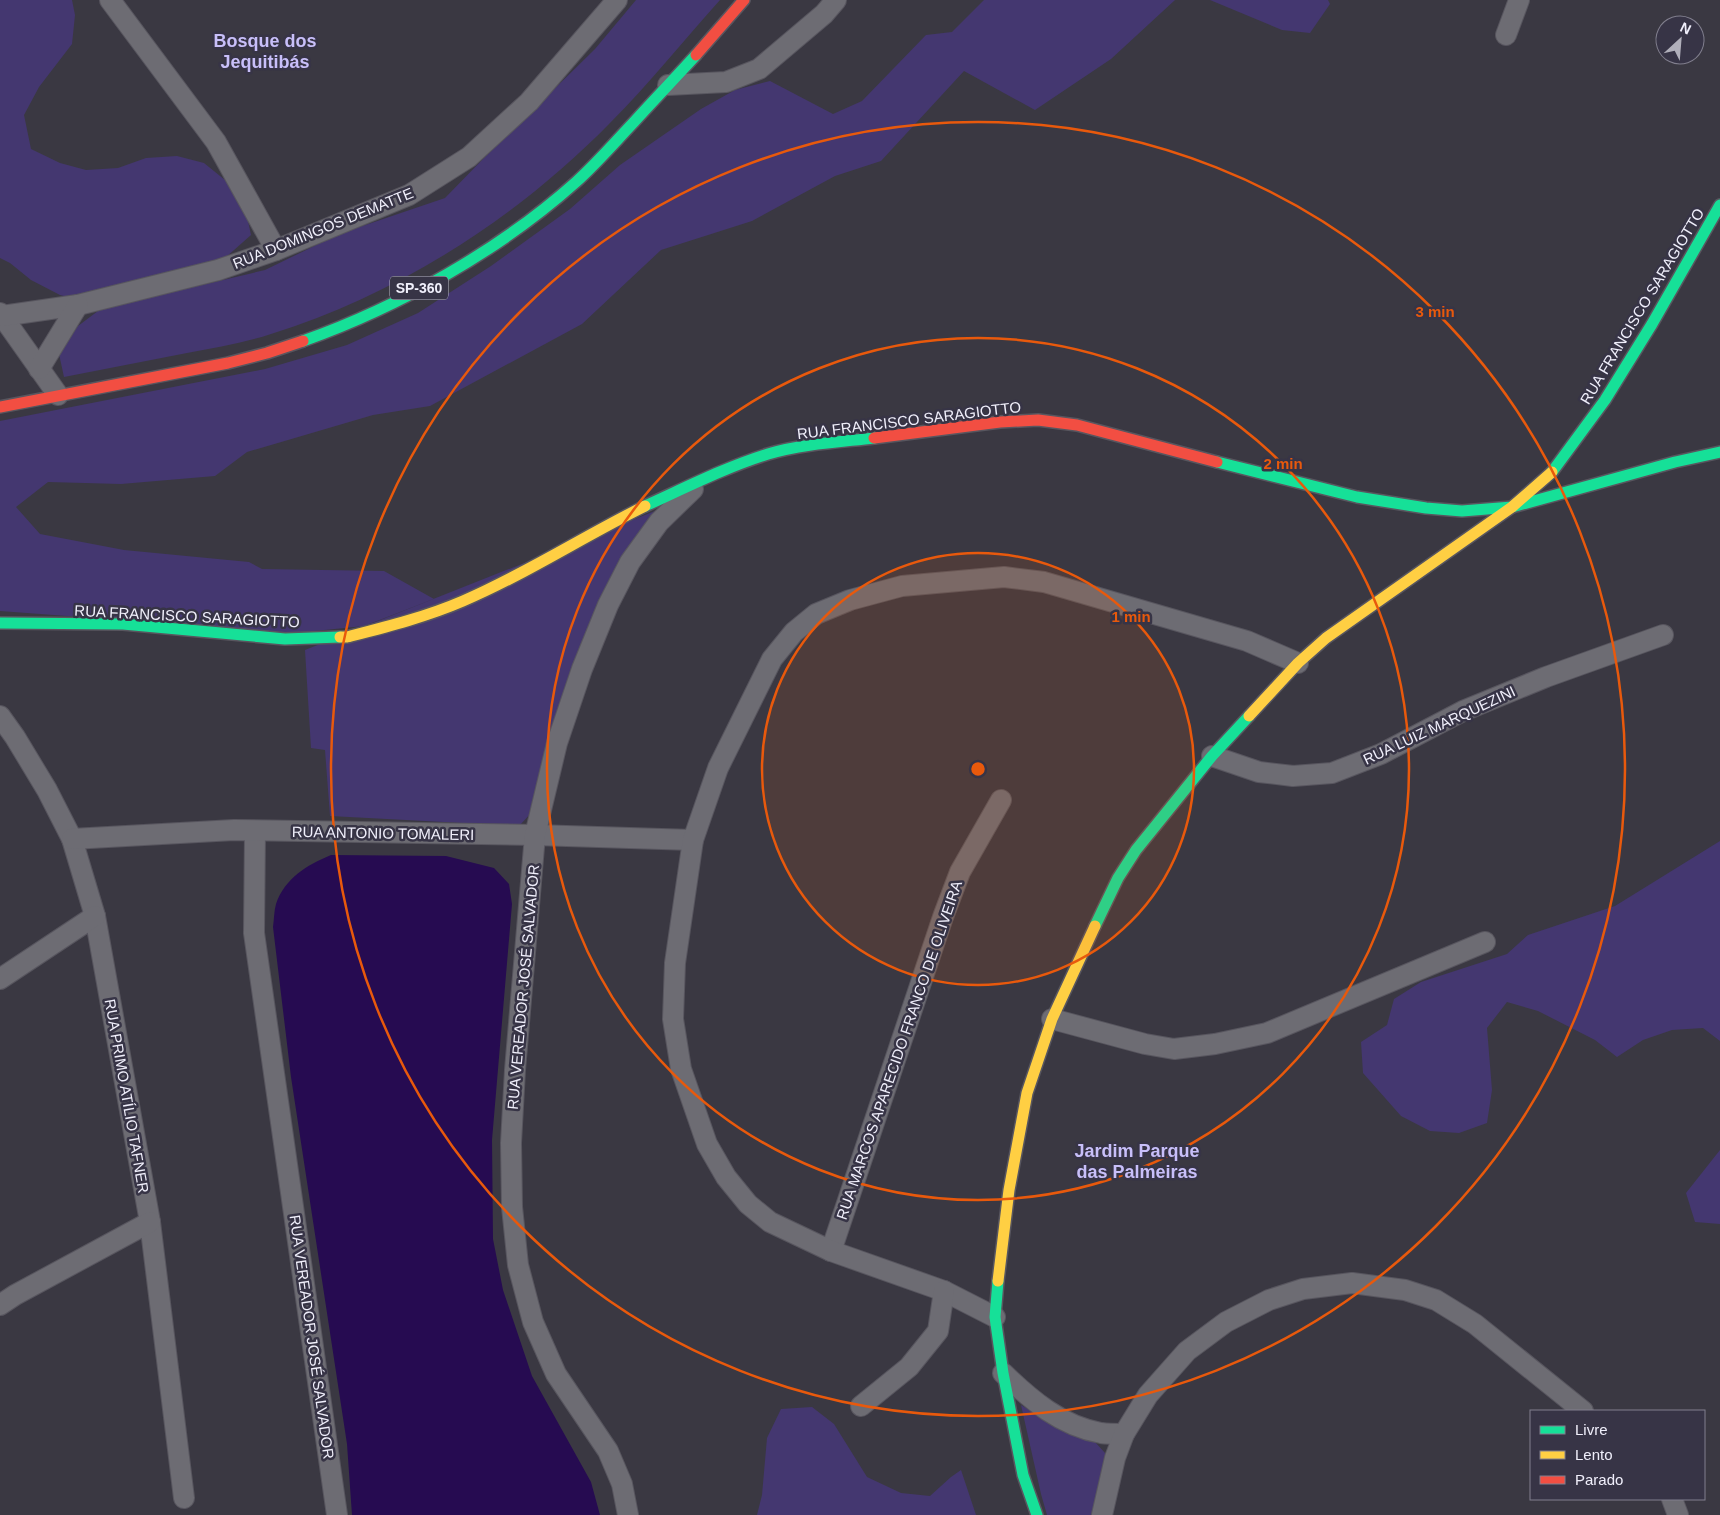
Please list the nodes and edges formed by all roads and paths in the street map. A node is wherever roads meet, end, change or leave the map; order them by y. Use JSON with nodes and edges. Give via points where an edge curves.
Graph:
{"nodes":[{"id":1,"x":110,"y":0,"type":"edge"},
{"id":2,"x":617,"y":0,"type":"edge"},
{"id":3,"x":744,"y":0,"type":"edge"},
{"id":4,"x":836,"y":0,"type":"edge"},
{"id":5,"x":1519,"y":0,"type":"edge"},
{"id":6,"x":1506,"y":34,"type":"dead end"},
{"id":7,"x":668,"y":86,"type":"junction"},
{"id":8,"x":1720,"y":205,"type":"edge"},
{"id":9,"x":276,"y":250,"type":"junction"},
{"id":10,"x":78,"y":306,"type":"junction"},
{"id":11,"x":1,"y":314,"type":"edge"},
{"id":12,"x":39,"y":369,"type":"junction"},
{"id":13,"x":58,"y":395,"type":"junction"},
{"id":14,"x":0,"y":407,"type":"edge"},
{"id":15,"x":1720,"y":452,"type":"edge"},
{"id":16,"x":704,"y":479,"type":"junction"},
{"id":17,"x":1512,"y":507,"type":"junction"},
{"id":18,"x":0,"y":623,"type":"edge"},
{"id":19,"x":1662,"y":635,"type":"dead end"},
{"id":20,"x":1298,"y":663,"type":"junction"},
{"id":21,"x":0,"y":716,"type":"edge"},
{"id":22,"x":1212,"y":756,"type":"junction"},
{"id":23,"x":1001,"y":800,"type":"dead end"},
{"id":24,"x":255,"y":831,"type":"junction"},
{"id":25,"x":535,"y":835,"type":"junction"},
{"id":26,"x":72,"y":839,"type":"junction"},
{"id":27,"x":693,"y":840,"type":"junction"},
{"id":28,"x":95,"y":916,"type":"junction"},
{"id":29,"x":1485,"y":942,"type":"dead end"},
{"id":30,"x":0,"y":979,"type":"edge"},
{"id":31,"x":1052,"y":1019,"type":"junction"},
{"id":32,"x":150,"y":1222,"type":"junction"},
{"id":33,"x":831,"y":1251,"type":"junction"},
{"id":34,"x":944,"y":1291,"type":"junction"},
{"id":35,"x":0,"y":1305,"type":"edge"},
{"id":36,"x":995,"y":1317,"type":"junction"},
{"id":37,"x":1003,"y":1373,"type":"junction"},
{"id":38,"x":861,"y":1406,"type":"dead end"},
{"id":39,"x":1582,"y":1410,"type":"edge"},
{"id":40,"x":1124,"y":1434,"type":"junction"},
{"id":41,"x":184,"y":1498,"type":"dead end"},
{"id":42,"x":1672,"y":1500,"type":"edge"},
{"id":43,"x":337,"y":1515,"type":"edge"},
{"id":44,"x":628,"y":1515,"type":"edge"},
{"id":45,"x":1037,"y":1515,"type":"edge"},
{"id":46,"x":1102,"y":1515,"type":"edge"},
{"id":47,"x":1678,"y":1515,"type":"edge"}],
"edges":[{"from":1,"to":9,"type":"street","via":[[216,142]]},
{"from":2,"to":9,"type":"street","name":"RUA DOMINGOS DEMATTE","via":[[528,102],[469,157],[409,195]]},
{"from":3,"to":7,"type":"street","number":"SP-360"},
{"from":4,"to":7,"type":"street","via":[[759,69],[726,82]]},
{"from":5,"to":6,"type":"street"},
{"from":7,"to":13,"type":"street","number":"SP-360","via":[[591,169],[544,209],[470,260],[379,309],[265,353]]},
{"from":8,"to":17,"type":"street","name":"RUA FRANCISCO SARAGIOTTO","via":[[1605,400],[1550,474]]},
{"from":9,"to":10,"type":"street","name":"RUA DOMINGOS DEMATTE","via":[[218,270]]},
{"from":10,"to":11,"type":"street","name":"RUA DOMINGOS DEMATTE"},
{"from":10,"to":12,"type":"street"},
{"from":11,"to":12,"type":"street"},
{"from":12,"to":13,"type":"street"},
{"from":13,"to":14,"type":"street","number":"SP-360"},
{"from":15,"to":17,"type":"street"},
{"from":16,"to":17,"type":"street","name":"RUA FRANCISCO SARAGIOTTO","via":[[769,454],[815,445],[1038,420],[1077,425],[1357,497],[1462,511]]},
{"from":16,"to":18,"type":"street","name":"RUA FRANCISCO SARAGIOTTO","via":[[643,507],[463,601],[396,625],[347,637],[284,639],[123,624]]},
{"from":16,"to":25,"type":"street","name":"RUA VEREADOR JOSÉ SALVADOR","via":[[659,522],[630,562],[608,605],[557,743]]},
{"from":17,"to":20,"type":"street","via":[[1326,638]]},
{"from":19,"to":22,"type":"street","name":"RUA LUIZ MARQUEZINI","via":[[1546,676],[1463,711],[1381,754],[1332,773],[1293,776],[1259,772]]},
{"from":20,"to":22,"type":"street"},
{"from":20,"to":27,"type":"street","via":[[1247,641],[1044,582],[1004,577],[902,586],[850,600],[816,614],[794,632],[772,659],[718,768]]},
{"from":21,"to":26,"type":"street","name":"RUA PRIMO ATÍLIO TAFNER","via":[[47,790]]},
{"from":22,"to":31,"type":"street","via":[[1136,850],[1118,878]]},
{"from":23,"to":33,"type":"street","name":"RUA MARCOS APARECIDO FRANCO DE OLIVEIRA","via":[[960,872],[943,917]]},
{"from":24,"to":25,"type":"street","name":"RUA ANTONIO TOMALERI"},
{"from":24,"to":26,"type":"street","name":"RUA ANTONIO TOMALERI"},
{"from":24,"to":43,"type":"street","name":"RUA VEREADOR JOSÉ SALVADOR","via":[[254,934]]},
{"from":25,"to":27,"type":"street","name":"RUA ANTONIO TOMALERI"},
{"from":25,"to":44,"type":"street","name":"RUA VEREADOR JOSÉ SALVADOR","via":[[511,1143],[512,1207],[518,1265],[537,1331],[556,1374],[608,1451],[622,1484]]},
{"from":26,"to":28,"type":"street","name":"RUA PRIMO ATÍLIO TAFNER"},
{"from":27,"to":33,"type":"street","via":[[675,963],[673,1019],[681,1069],[707,1144],[742,1198],[770,1222]]},
{"from":28,"to":30,"type":"street"},
{"from":28,"to":32,"type":"street","name":"RUA PRIMO ATÍLIO TAFNER"},
{"from":29,"to":31,"type":"street","via":[[1267,1033],[1215,1044],[1174,1049]]},
{"from":31,"to":36,"type":"street","via":[[1026,1103],[1009,1190]]},
{"from":32,"to":35,"type":"street"},
{"from":32,"to":41,"type":"street","name":"RUA PRIMO ATÍLIO TAFNER"},
{"from":33,"to":34,"type":"street"},
{"from":34,"to":36,"type":"street"},
{"from":34,"to":38,"type":"street","via":[[938,1331],[909,1367]]},
{"from":36,"to":37,"type":"street"},
{"from":37,"to":40,"type":"street","via":[[1055,1416],[1101,1433]]},
{"from":37,"to":45,"type":"street","via":[[1023,1475]]},
{"from":39,"to":40,"type":"street","via":[[1475,1324],[1436,1300],[1405,1290],[1352,1283],[1303,1289],[1269,1300],[1226,1322],[1187,1352],[1148,1395]]},
{"from":40,"to":46,"type":"street"},
{"from":42,"to":47,"type":"street"}]}
